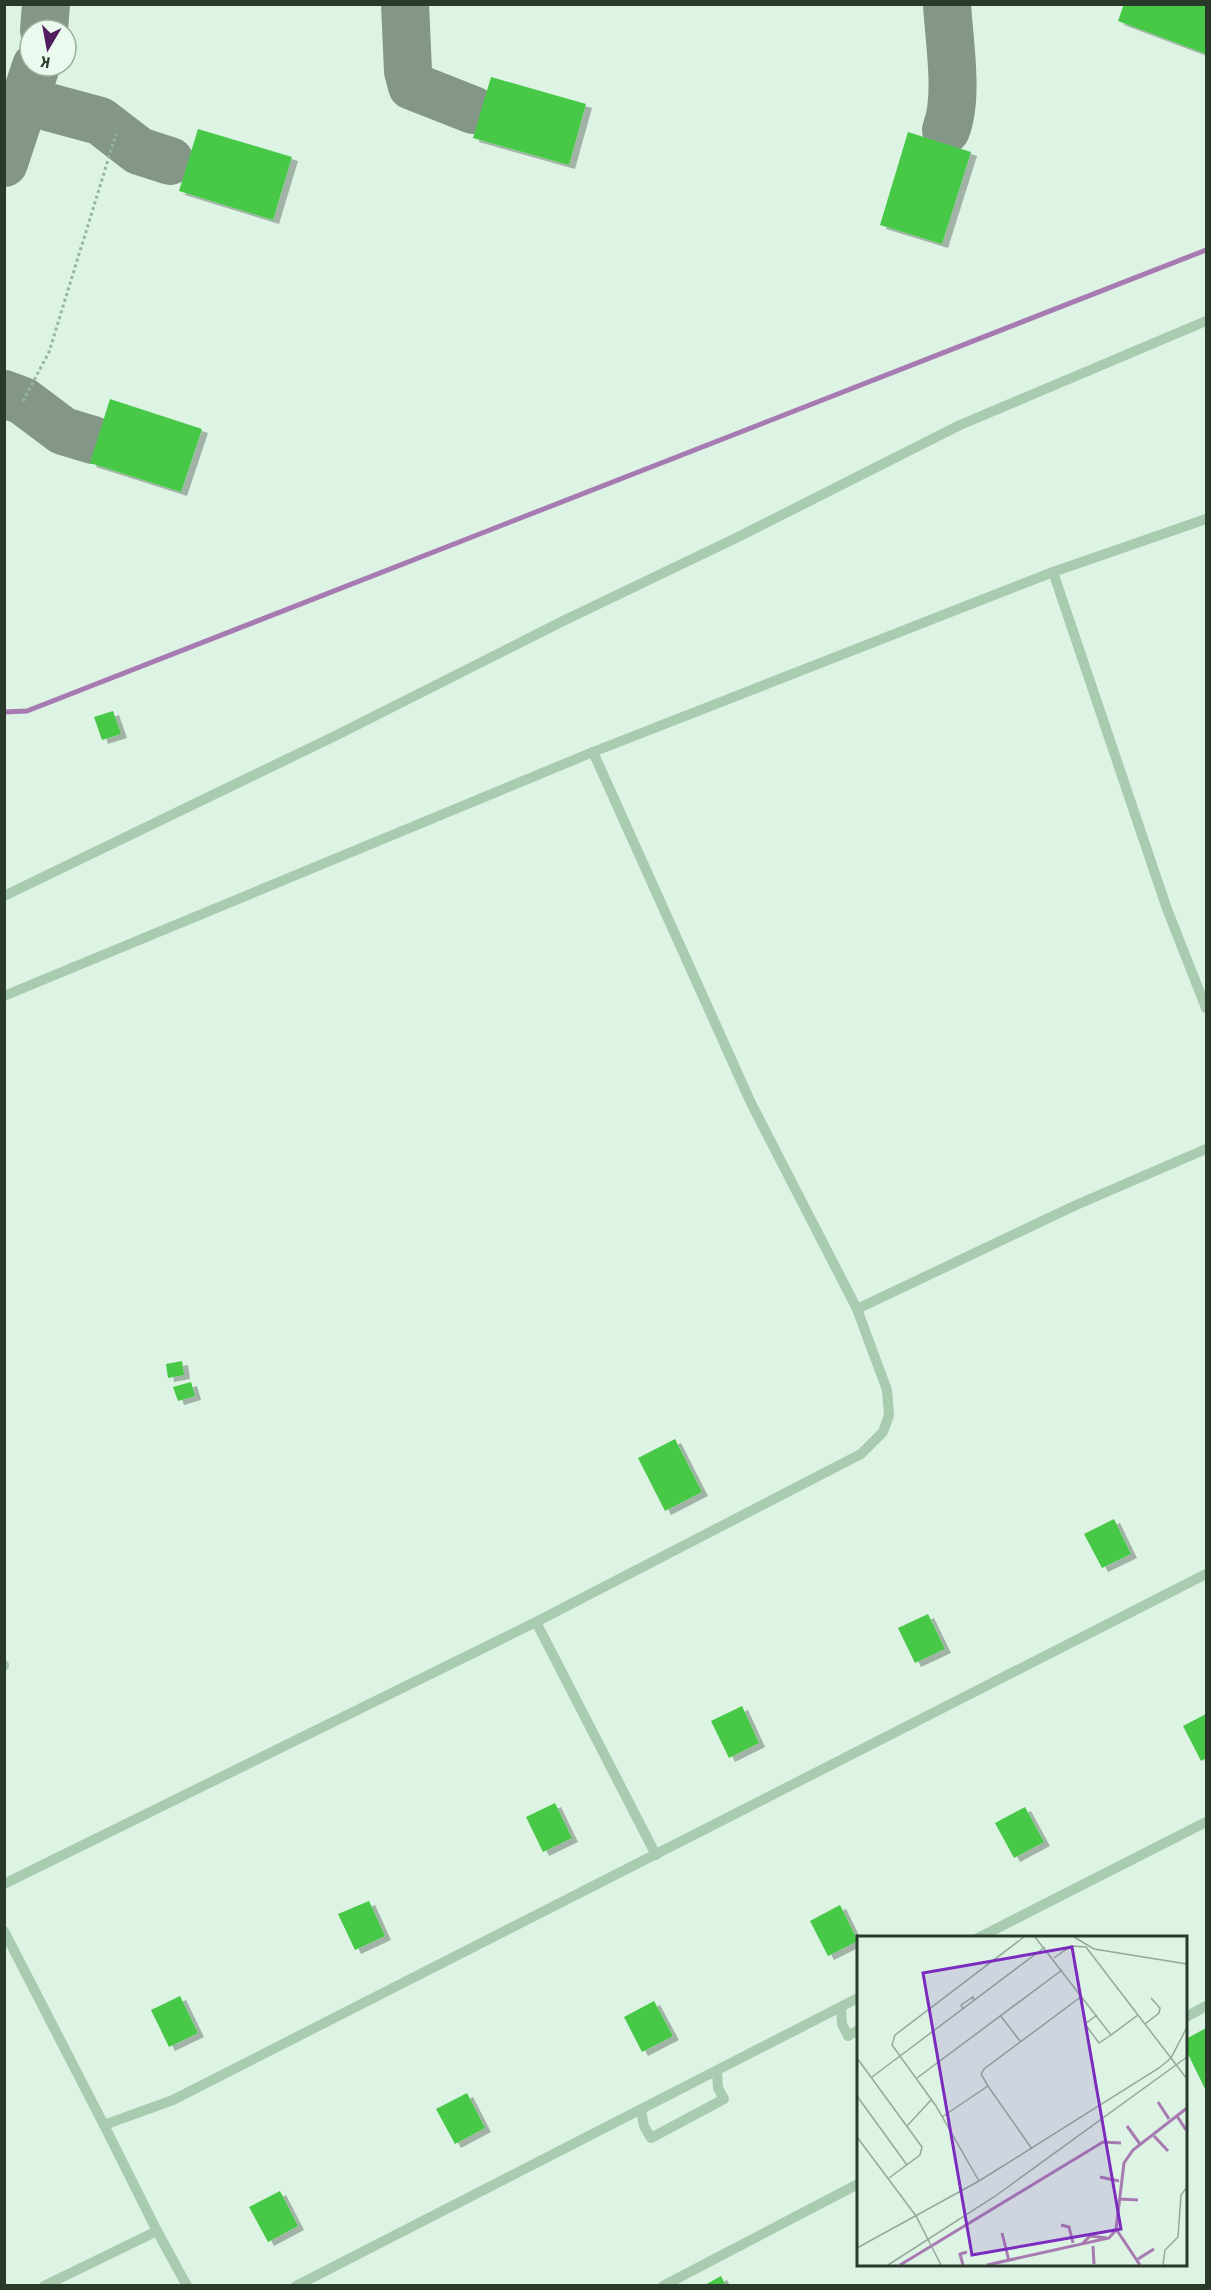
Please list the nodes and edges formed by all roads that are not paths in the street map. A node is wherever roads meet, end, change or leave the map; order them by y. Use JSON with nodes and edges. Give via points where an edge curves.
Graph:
{"nodes":[{"id":1,"x":1206,"y":321,"type":"edge"},
{"id":2,"x":1206,"y":519,"type":"edge"},
{"id":3,"x":1053,"y":572,"type":"junction"},
{"id":4,"x":593,"y":752,"type":"junction"},
{"id":5,"x":4,"y":896,"type":"edge"},
{"id":6,"x":4,"y":996,"type":"edge"},
{"id":7,"x":1206,"y":1008,"type":"edge"},
{"id":8,"x":1206,"y":1149,"type":"edge"},
{"id":9,"x":856,"y":1309,"type":"junction"},
{"id":10,"x":1206,"y":1574,"type":"edge"},
{"id":11,"x":536,"y":1622,"type":"junction"},
{"id":12,"x":1206,"y":1822,"type":"edge"},
{"id":13,"x":656,"y":1855,"type":"junction"},
{"id":14,"x":4,"y":1884,"type":"edge"},
{"id":15,"x":4,"y":1931,"type":"edge"},
{"id":16,"x":982,"y":1936,"type":"edge"},
{"id":17,"x":857,"y":1999,"type":"edge"},
{"id":18,"x":1206,"y":2006,"type":"edge"},
{"id":19,"x":841,"y":2007,"type":"junction"},
{"id":20,"x":1187,"y":2016,"type":"edge"},
{"id":21,"x":857,"y":2031,"type":"edge"},
{"id":22,"x":717,"y":2072,"type":"junction"},
{"id":23,"x":640,"y":2110,"type":"junction"},
{"id":24,"x":104,"y":2125,"type":"junction"},
{"id":25,"x":857,"y":2185,"type":"edge"},
{"id":26,"x":157,"y":2232,"type":"junction"},
{"id":27,"x":44,"y":2286,"type":"edge"},
{"id":28,"x":186,"y":2286,"type":"edge"},
{"id":29,"x":296,"y":2286,"type":"edge"},
{"id":30,"x":663,"y":2286,"type":"edge"}],
"edges":[{"from":1,"to":5,"type":"lane","via":[[960,425]]},
{"from":2,"to":3,"type":"lane"},
{"from":3,"to":4,"type":"lane"},
{"from":3,"to":7,"type":"lane","via":[[1167,909]]},
{"from":4,"to":6,"type":"lane"},
{"from":4,"to":9,"type":"lane","via":[[751,1103]]},
{"from":8,"to":9,"type":"lane","via":[[1074,1206]]},
{"from":9,"to":11,"type":"lane","via":[[887,1390],[889,1415],[883,1432],[861,1454]]},
{"from":10,"to":13,"type":"lane"},
{"from":11,"to":13,"type":"lane"},
{"from":11,"to":14,"type":"lane"},
{"from":12,"to":16,"type":"lane"},
{"from":13,"to":24,"type":"lane","via":[[173,2100]]},
{"from":15,"to":24,"type":"lane"},
{"from":17,"to":19,"type":"lane"},
{"from":18,"to":20,"type":"lane"},
{"from":19,"to":21,"type":"lane","via":[[848,2036]]},
{"from":19,"to":22,"type":"lane"},
{"from":22,"to":23,"type":"lane"},
{"from":22,"to":23,"type":"lane","via":[[718,2088],[724,2099],[651,2138]]},
{"from":23,"to":29,"type":"lane"},
{"from":24,"to":26,"type":"lane"},
{"from":25,"to":30,"type":"lane"},
{"from":26,"to":27,"type":"lane"},
{"from":26,"to":28,"type":"lane"}]}
